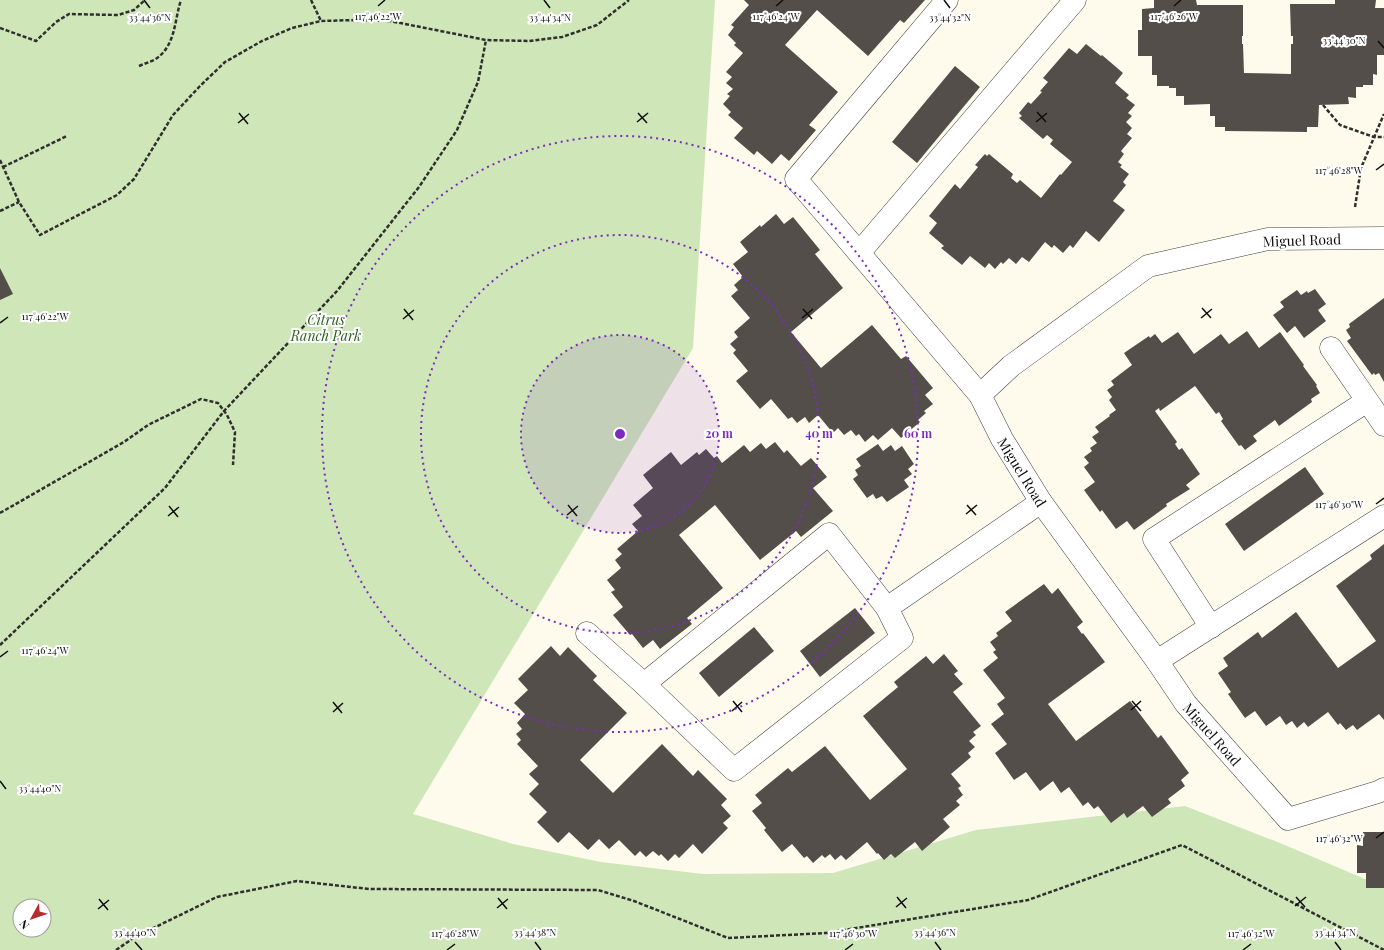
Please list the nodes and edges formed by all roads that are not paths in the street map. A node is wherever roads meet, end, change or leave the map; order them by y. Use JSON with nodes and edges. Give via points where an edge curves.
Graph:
{"nodes":[{"id":1,"x":947,"y":0,"type":"edge"},
{"id":2,"x":1075,"y":0,"type":"edge"},
{"id":3,"x":1384,"y":238,"type":"edge"},
{"id":4,"x":859,"y":253,"type":"junction"},
{"id":5,"x":1331,"y":348,"type":"dead end"},
{"id":6,"x":980,"y":395,"type":"junction"},
{"id":7,"x":1367,"y":401,"type":"junction"},
{"id":8,"x":1384,"y":426,"type":"edge"},
{"id":9,"x":1041,"y":502,"type":"junction"},
{"id":10,"x":1384,"y":516,"type":"edge"},
{"id":11,"x":887,"y":608,"type":"junction"},
{"id":12,"x":1211,"y":627,"type":"junction"},
{"id":13,"x":587,"y":633,"type":"dead end"},
{"id":14,"x":1157,"y":661,"type":"junction"},
{"id":15,"x":644,"y":684,"type":"junction"},
{"id":16,"x":1384,"y":789,"type":"edge"}],
"edges":[{"from":1,"to":4,"type":"street","via":[[796,179]]},
{"from":2,"to":4,"type":"street"},
{"from":3,"to":6,"type":"street","name":"Miguel Road","via":[[1268,239],[1148,266],[1011,366]]},
{"from":4,"to":6,"type":"street"},
{"from":5,"to":7,"type":"street"},
{"from":6,"to":9,"type":"street","name":"Miguel Road","via":[[1002,439]]},
{"from":7,"to":8,"type":"street"},
{"from":7,"to":12,"type":"street","via":[[1154,540]]},
{"from":9,"to":11,"type":"street"},
{"from":9,"to":14,"type":"street","name":"Miguel Road"},
{"from":10,"to":12,"type":"street"},
{"from":11,"to":15,"type":"street","via":[[829,534]]},
{"from":11,"to":15,"type":"street","via":[[902,638],[734,770]]},
{"from":12,"to":14,"type":"street"},
{"from":13,"to":15,"type":"street"},
{"from":14,"to":16,"type":"street","name":"Miguel Road","via":[[1186,704],[1288,819]]}]}
